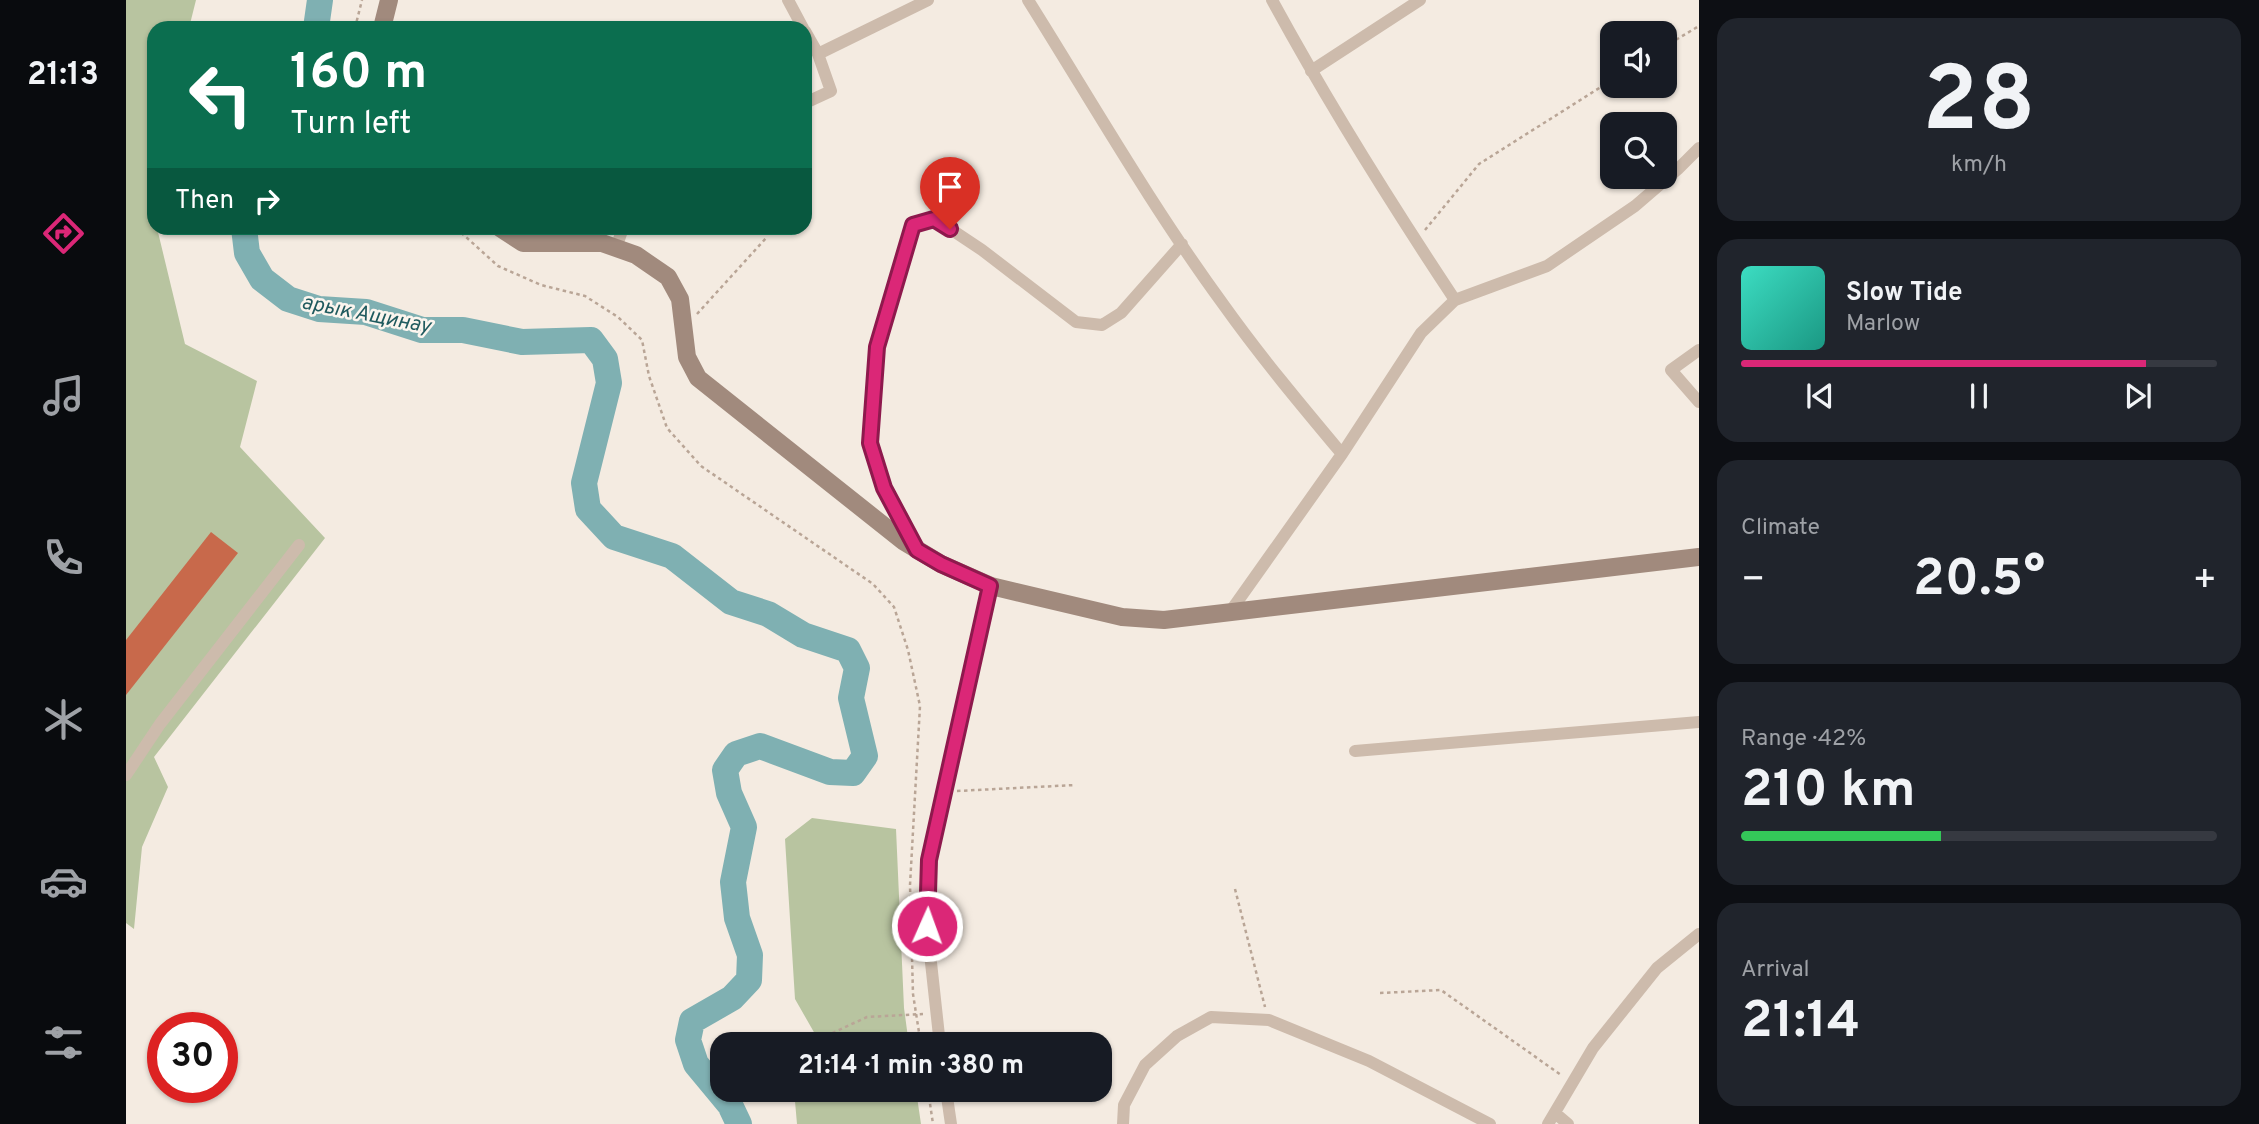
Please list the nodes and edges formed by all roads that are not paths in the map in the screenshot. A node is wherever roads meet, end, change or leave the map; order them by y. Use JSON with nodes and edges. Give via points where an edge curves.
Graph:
{"nodes":[{"id":1,"x":389,"y":0,"type":"edge"},
{"id":2,"x":788,"y":0,"type":"edge"},
{"id":3,"x":928,"y":0,"type":"edge"},
{"id":4,"x":1028,"y":0,"type":"edge"},
{"id":5,"x":1272,"y":0,"type":"edge"},
{"id":6,"x":1420,"y":0,"type":"edge"},
{"id":7,"x":384,"y":21,"type":"edge"},
{"id":8,"x":800,"y":21,"type":"edge"},
{"id":9,"x":812,"y":43,"type":"edge"},
{"id":10,"x":818,"y":54,"type":"junction"},
{"id":11,"x":1311,"y":71,"type":"junction"},
{"id":12,"x":812,"y":100,"type":"edge"},
{"id":13,"x":1699,"y":148,"type":"edge"},
{"id":14,"x":511,"y":235,"type":"edge"},
{"id":15,"x":621,"y":235,"type":"edge"},
{"id":16,"x":1182,"y":244,"type":"junction"},
{"id":17,"x":616,"y":248,"type":"junction"},
{"id":18,"x":1455,"y":300,"type":"junction"},
{"id":19,"x":1699,"y":350,"type":"edge"},
{"id":20,"x":1699,"y":402,"type":"edge"},
{"id":21,"x":1342,"y":454,"type":"junction"},
{"id":22,"x":299,"y":545,"type":"dead end"},
{"id":23,"x":917,"y":550,"type":"junction"},
{"id":24,"x":1699,"y":556,"type":"edge"},
{"id":25,"x":990,"y":586,"type":"junction"},
{"id":26,"x":1230,"y":612,"type":"junction"},
{"id":27,"x":1699,"y":722,"type":"edge"},
{"id":28,"x":1355,"y":751,"type":"dead end"},
{"id":29,"x":126,"y":775,"type":"edge"},
{"id":30,"x":1699,"y":934,"type":"edge"},
{"id":31,"x":938,"y":1032,"type":"edge"},
{"id":32,"x":948,"y":1102,"type":"edge"},
{"id":33,"x":1552,"y":1118,"type":"edge"},
{"id":34,"x":951,"y":1124,"type":"edge"},
{"id":35,"x":1123,"y":1124,"type":"edge"},
{"id":36,"x":1490,"y":1124,"type":"edge"},
{"id":37,"x":1568,"y":1124,"type":"edge"}],
"edges":[{"from":1,"to":7,"type":"main road"},
{"from":2,"to":8,"type":"street"},
{"from":3,"to":10,"type":"street"},
{"from":4,"to":16,"type":"street"},
{"from":5,"to":11,"type":"street"},
{"from":6,"to":11,"type":"street"},
{"from":9,"to":10,"type":"street"},
{"from":10,"to":12,"type":"street","via":[[831,91]]},
{"from":11,"to":18,"type":"street"},
{"from":13,"to":18,"type":"street","via":[[1635,206],[1547,266]]},
{"from":14,"to":17,"type":"main road","via":[[523,243],[602,243]]},
{"from":15,"to":17,"type":"street"},
{"from":16,"to":21,"type":"street","via":[[1276,375]]},
{"from":16,"to":23,"type":"street","via":[[1121,313],[1102,325],[1076,323],[934,219],[913,225],[877,347],[870,443],[884,488]]},
{"from":17,"to":23,"type":"main road","via":[[636,255],[668,277],[680,299],[687,357],[698,379]]},
{"from":18,"to":21,"type":"street","via":[[1420,333]]},
{"from":19,"to":20,"type":"street","via":[[1671,370]]},
{"from":21,"to":26,"type":"street"},
{"from":22,"to":29,"type":"street"},
{"from":23,"to":25,"type":"main road"},
{"from":24,"to":26,"type":"main road"},
{"from":25,"to":26,"type":"main road","via":[[1122,617],[1164,620]]},
{"from":25,"to":31,"type":"street","via":[[929,860],[927,926]]},
{"from":27,"to":28,"type":"street"},
{"from":30,"to":33,"type":"street","via":[[1657,968],[1593,1048]]},
{"from":32,"to":34,"type":"street"},
{"from":33,"to":37,"type":"street"},
{"from":35,"to":36,"type":"street","via":[[1124,1105],[1145,1065],[1177,1036],[1211,1017],[1269,1020],[1369,1061]]}]}
